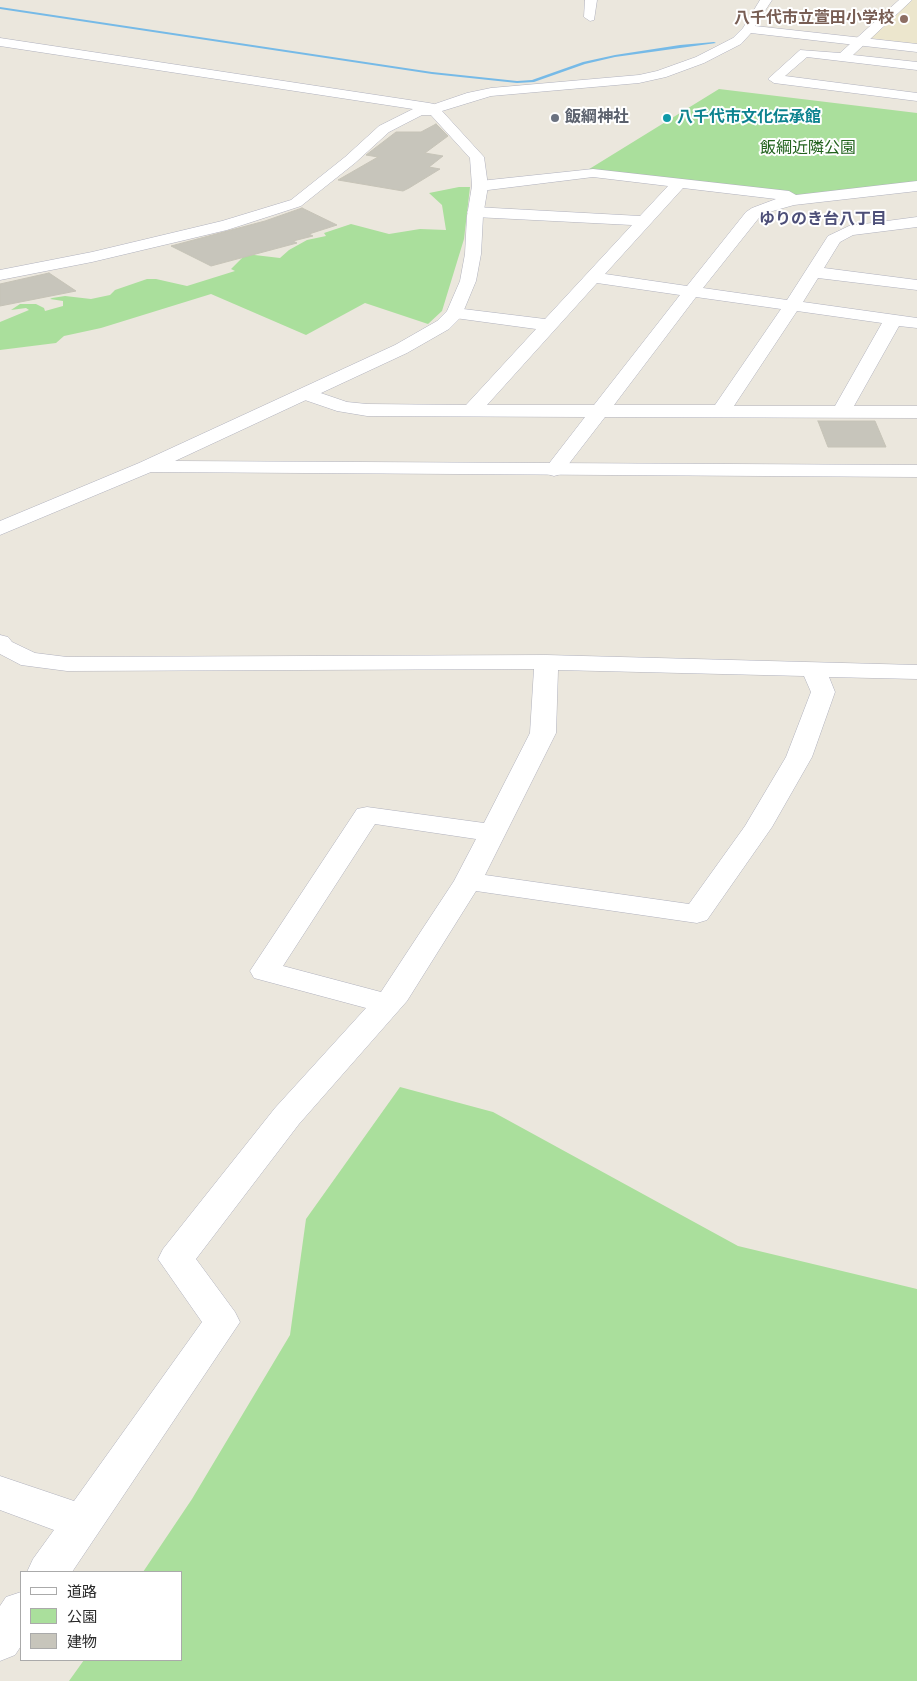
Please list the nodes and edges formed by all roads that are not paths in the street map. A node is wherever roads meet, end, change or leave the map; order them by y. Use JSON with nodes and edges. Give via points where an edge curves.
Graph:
{"nodes":[{"id":1,"x":591,"y":0,"type":"edge"},
{"id":2,"x":766,"y":0,"type":"edge"},
{"id":3,"x":906,"y":0,"type":"edge"},
{"id":4,"x":590,"y":17,"type":"dead end"},
{"id":5,"x":748,"y":29,"type":"junction"},
{"id":6,"x":860,"y":41,"type":"junction"},
{"id":7,"x":0,"y":42,"type":"edge"},
{"id":8,"x":917,"y":48,"type":"edge"},
{"id":9,"x":843,"y":57,"type":"junction"},
{"id":10,"x":917,"y":66,"type":"edge"},
{"id":11,"x":917,"y":97,"type":"edge"},
{"id":12,"x":436,"y":109,"type":"junction"},
{"id":13,"x":679,"y":183,"type":"junction"},
{"id":14,"x":480,"y":186,"type":"junction"},
{"id":15,"x":917,"y":186,"type":"edge"},
{"id":16,"x":794,"y":200,"type":"junction"},
{"id":17,"x":476,"y":212,"type":"junction"},
{"id":18,"x":645,"y":221,"type":"junction"},
{"id":19,"x":913,"y":229,"type":"edge"},
{"id":20,"x":813,"y":272,"type":"junction"},
{"id":21,"x":0,"y":275,"type":"edge"},
{"id":22,"x":594,"y":278,"type":"junction"},
{"id":23,"x":917,"y":285,"type":"edge"},
{"id":24,"x":691,"y":292,"type":"junction"},
{"id":25,"x":792,"y":306,"type":"junction"},
{"id":26,"x":455,"y":313,"type":"junction"},
{"id":27,"x":893,"y":320,"type":"junction"},
{"id":28,"x":917,"y":323,"type":"edge"},
{"id":29,"x":550,"y":326,"type":"junction"},
{"id":30,"x":306,"y":394,"type":"junction"},
{"id":31,"x":472,"y":410,"type":"junction"},
{"id":32,"x":599,"y":411,"type":"junction"},
{"id":33,"x":721,"y":411,"type":"junction"},
{"id":34,"x":841,"y":412,"type":"junction"},
{"id":35,"x":917,"y":412,"type":"edge"},
{"id":36,"x":146,"y":467,"type":"junction"},
{"id":37,"x":554,"y":470,"type":"junction"},
{"id":38,"x":917,"y":471,"type":"edge"},
{"id":39,"x":0,"y":529,"type":"edge"},
{"id":40,"x":0,"y":642,"type":"edge"},
{"id":41,"x":546,"y":662,"type":"junction"},
{"id":42,"x":814,"y":670,"type":"junction"},
{"id":43,"x":917,"y":672,"type":"edge"},
{"id":44,"x":493,"y":833,"type":"junction"},
{"id":45,"x":468,"y":881,"type":"junction"},
{"id":46,"x":387,"y":1004,"type":"junction"},
{"id":47,"x":0,"y":1493,"type":"edge"},
{"id":48,"x":83,"y":1522,"type":"junction"},
{"id":49,"x":49,"y":1571,"type":"edge"},
{"id":50,"x":20,"y":1612,"type":"edge"},
{"id":51,"x":0,"y":1641,"type":"edge"}],
"edges":[{"from":1,"to":4,"type":"street"},
{"from":2,"to":5,"type":"street"},
{"from":3,"to":6,"type":"street"},
{"from":5,"to":6,"type":"street"},
{"from":5,"to":12,"type":"street","via":[[738,41],[726,48],[661,74],[639,79],[491,92]]},
{"from":6,"to":8,"type":"street"},
{"from":6,"to":9,"type":"street"},
{"from":7,"to":12,"type":"street"},
{"from":9,"to":10,"type":"street"},
{"from":9,"to":11,"type":"street","via":[[804,53],[774,79]]},
{"from":12,"to":14,"type":"street","via":[[477,157]]},
{"from":12,"to":21,"type":"street","via":[[419,111],[390,125],[296,203],[227,225]]},
{"from":13,"to":14,"type":"street","via":[[593,173]]},
{"from":13,"to":16,"type":"street","via":[[789,196]]},
{"from":13,"to":18,"type":"street"},
{"from":14,"to":17,"type":"street"},
{"from":15,"to":16,"type":"street"},
{"from":16,"to":24,"type":"street","via":[[766,207],[752,215]]},
{"from":17,"to":18,"type":"street"},
{"from":17,"to":26,"type":"street","via":[[468,281]]},
{"from":18,"to":22,"type":"street"},
{"from":19,"to":20,"type":"street","via":[[893,225],[849,231],[837,236]]},
{"from":20,"to":23,"type":"street"},
{"from":20,"to":25,"type":"street"},
{"from":22,"to":24,"type":"street"},
{"from":22,"to":29,"type":"street"},
{"from":24,"to":25,"type":"street"},
{"from":24,"to":32,"type":"street"},
{"from":25,"to":27,"type":"street"},
{"from":25,"to":33,"type":"street"},
{"from":26,"to":29,"type":"street"},
{"from":26,"to":30,"type":"street","via":[[426,336]]},
{"from":27,"to":28,"type":"street"},
{"from":27,"to":34,"type":"street"},
{"from":29,"to":31,"type":"street"},
{"from":30,"to":31,"type":"street","via":[[344,407],[367,410]]},
{"from":30,"to":36,"type":"street"},
{"from":31,"to":32,"type":"street"},
{"from":32,"to":33,"type":"street"},
{"from":32,"to":37,"type":"street"},
{"from":33,"to":34,"type":"street"},
{"from":34,"to":35,"type":"street"},
{"from":36,"to":37,"type":"street"},
{"from":36,"to":39,"type":"street"},
{"from":37,"to":38,"type":"street"},
{"from":40,"to":41,"type":"street","via":[[30,660],[67,664]]},
{"from":41,"to":42,"type":"street"},
{"from":41,"to":44,"type":"street","via":[[543,733]]},
{"from":42,"to":43,"type":"street"},
{"from":42,"to":45,"type":"street","via":[[823,692],[799,757],[758,827],[697,914]]},
{"from":44,"to":45,"type":"street"},
{"from":44,"to":46,"type":"street","via":[[367,815],[265,971]]},
{"from":45,"to":46,"type":"street"},
{"from":46,"to":48,"type":"street","via":[[287,1116],[176,1259],[222,1322]]},
{"from":47,"to":48,"type":"street"},
{"from":48,"to":49,"type":"street"},
{"from":50,"to":51,"type":"street"}]}
